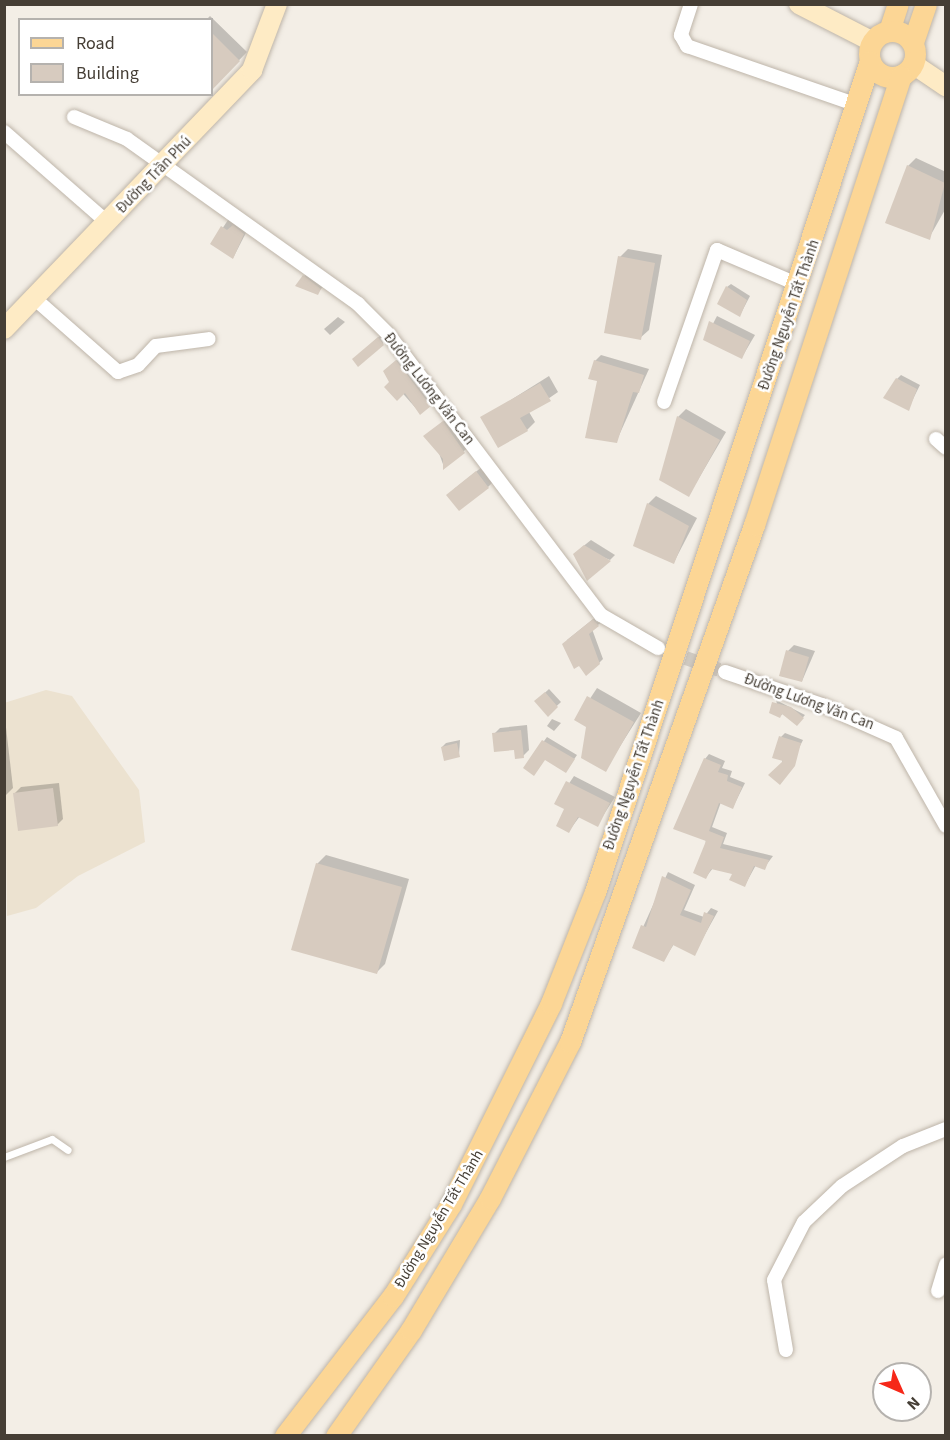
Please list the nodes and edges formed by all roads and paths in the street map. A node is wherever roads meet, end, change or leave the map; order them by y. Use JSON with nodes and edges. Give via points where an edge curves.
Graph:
{"nodes":[{"id":1,"x":277,"y":4,"type":"edge"},
{"id":2,"x":691,"y":4,"type":"edge"},
{"id":3,"x":799,"y":4,"type":"edge"},
{"id":4,"x":897,"y":4,"type":"edge"},
{"id":5,"x":927,"y":4,"type":"edge"},
{"id":6,"x":913,"y":42,"type":"junction"},
{"id":7,"x":877,"y":44,"type":"junction"},
{"id":8,"x":907,"y":70,"type":"junction"},
{"id":9,"x":945,"y":86,"type":"edge"},
{"id":10,"x":857,"y":105,"type":"junction"},
{"id":11,"x":74,"y":117,"type":"dead end"},
{"id":12,"x":4,"y":132,"type":"edge"},
{"id":13,"x":163,"y":165,"type":"junction"},
{"id":14,"x":108,"y":223,"type":"junction"},
{"id":15,"x":799,"y":285,"type":"junction"},
{"id":16,"x":34,"y":298,"type":"junction"},
{"id":17,"x":4,"y":329,"type":"edge"},
{"id":18,"x":209,"y":339,"type":"dead end"},
{"id":19,"x":664,"y":402,"type":"dead end"},
{"id":20,"x":721,"y":516,"type":"junction"},
{"id":21,"x":754,"y":525,"type":"junction"},
{"id":22,"x":658,"y":648,"type":"tunnel mouth"},
{"id":23,"x":725,"y":672,"type":"tunnel mouth"},
{"id":24,"x":945,"y":826,"type":"edge"},
{"id":25,"x":595,"y":892,"type":"junction"},
{"id":26,"x":622,"y":903,"type":"junction"},
{"id":27,"x":945,"y":1130,"type":"edge"},
{"id":28,"x":68,"y":1150,"type":"dead end"},
{"id":29,"x":4,"y":1157,"type":"edge"},
{"id":30,"x":945,"y":1264,"type":"edge"},
{"id":31,"x":938,"y":1291,"type":"dead end"},
{"id":32,"x":786,"y":1350,"type":"dead end"},
{"id":33,"x":285,"y":1436,"type":"edge"},
{"id":34,"x":336,"y":1436,"type":"edge"}],
"edges":[{"from":1,"to":13,"type":"street","name":"Đường Trần Phú","via":[[252,70]]},
{"from":2,"to":10,"type":"street","via":[[681,35],[687,46]]},
{"from":3,"to":7,"type":"street"},
{"from":4,"to":7,"type":"main road","name":"Đường Nguyễn Tất Thành"},
{"from":5,"to":6,"type":"main road"},
{"from":6,"to":7,"type":"main road"},
{"from":6,"to":8,"type":"main road","name":"Đường Nguyễn Tất Thành"},
{"from":7,"to":8,"type":"main road","via":[[882,75]]},
{"from":7,"to":10,"type":"main road","name":"Đường Nguyễn Tất Thành"},
{"from":8,"to":9,"type":"street"},
{"from":8,"to":21,"type":"main road","name":"Đường Nguyễn Tất Thành"},
{"from":10,"to":15,"type":"main road","name":"Đường Nguyễn Tất Thành"},
{"from":11,"to":13,"type":"street","name":"Đường Lương Văn Can","via":[[127,139]]},
{"from":12,"to":14,"type":"street"},
{"from":13,"to":14,"type":"street","name":"Đường Trần Phú"},
{"from":13,"to":22,"type":"street","name":"Đường Lương Văn Can","via":[[358,304],[389,335],[600,615]]},
{"from":14,"to":16,"type":"street","name":"Đường Trần Phú"},
{"from":15,"to":19,"type":"street","via":[[717,250]]},
{"from":15,"to":20,"type":"main road","name":"Đường Nguyễn Tất Thành"},
{"from":16,"to":17,"type":"street","name":"Đường Trần Phú"},
{"from":16,"to":18,"type":"street","via":[[118,372],[138,365],[156,346]]},
{"from":20,"to":21,"type":"main road"},
{"from":20,"to":25,"type":"main road","name":"Đường Nguyễn Tất Thành"},
{"from":21,"to":26,"type":"main road","name":"Đường Nguyễn Tất Thành"},
{"from":23,"to":24,"type":"street","name":"Đường Lương Văn Can","via":[[822,705],[896,738]]},
{"from":25,"to":26,"type":"main road"},
{"from":25,"to":33,"type":"main road","name":"Đường Nguyễn Tất Thành","via":[[523,1068],[451,1204],[393,1296]]},
{"from":26,"to":34,"type":"main road","name":"Đường Nguyễn Tất Thành","via":[[570,1042],[518,1146],[411,1330]]},
{"from":27,"to":32,"type":"street","via":[[903,1146],[842,1186],[804,1222],[774,1280]]},
{"from":28,"to":29,"type":"lane","via":[[52,1139]]},
{"from":30,"to":31,"type":"street"}]}
